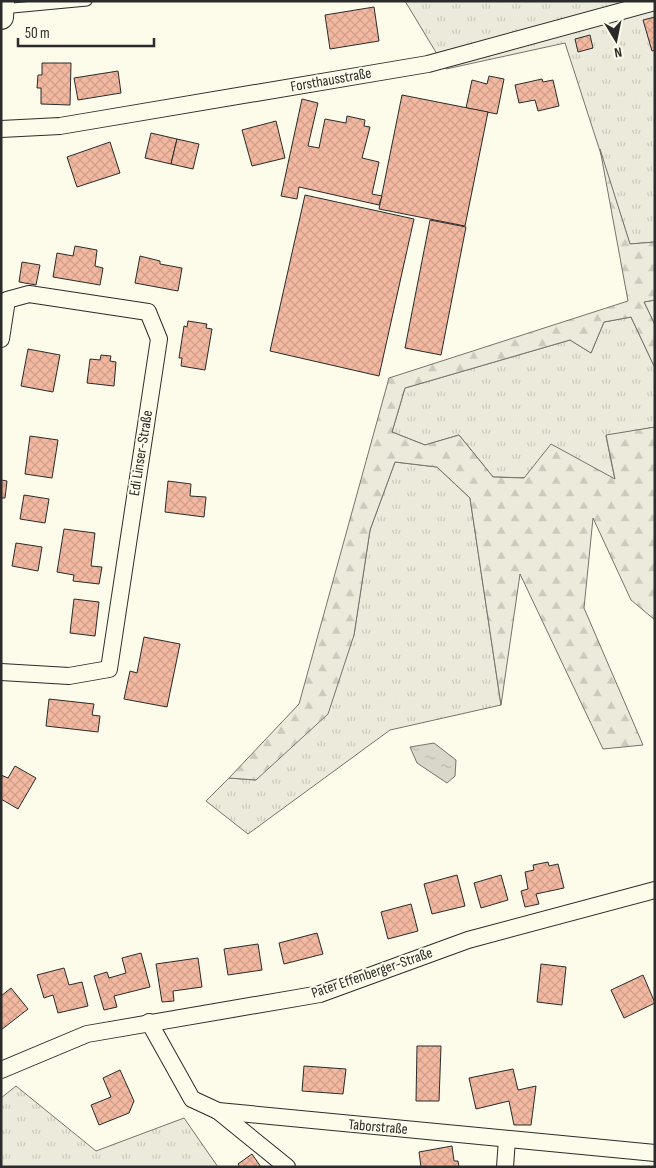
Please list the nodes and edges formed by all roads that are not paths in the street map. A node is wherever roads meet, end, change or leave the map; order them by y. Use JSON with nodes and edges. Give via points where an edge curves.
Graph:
{"nodes":[{"id":1,"x":87,"y":1,"type":"edge"},
{"id":2,"x":655,"y":2,"type":"edge"},
{"id":3,"x":2,"y":9,"type":"edge"},
{"id":4,"x":1,"y":129,"type":"edge"},
{"id":5,"x":1,"y":339,"type":"edge"},
{"id":6,"x":1,"y":672,"type":"edge"},
{"id":7,"x":655,"y":890,"type":"edge"},
{"id":8,"x":149,"y":1022,"type":"junction"},
{"id":9,"x":1,"y":1070,"type":"edge"},
{"id":10,"x":218,"y":1111,"type":"junction"},
{"id":11,"x":507,"y":1139,"type":"junction"},
{"id":12,"x":655,"y":1153,"type":"edge"},
{"id":13,"x":287,"y":1167,"type":"edge"},
{"id":14,"x":505,"y":1167,"type":"edge"}],
"edges":[{"from":1,"to":3,"type":"lane"},
{"from":2,"to":4,"type":"street","name":"Forsthausstraße","via":[[428,64],[60,126]]},
{"from":5,"to":6,"type":"street","name":"Edi Linser-Straße","via":[[7,300],[29,294],[148,312],[159,339],[109,668],[69,676]]},
{"from":7,"to":8,"type":"street","name":"Pater Effenberger-Straße","via":[[468,940],[320,994]]},
{"from":8,"to":9,"type":"street","name":"Pater Effenberger-Straße","via":[[87,1034]]},
{"from":8,"to":10,"type":"street","name":"Taborstraße","via":[[192,1099]]},
{"from":10,"to":11,"type":"street","name":"Taborstraße"},
{"from":10,"to":13,"type":"street"},
{"from":11,"to":12,"type":"street","name":"Taborstraße"},
{"from":11,"to":14,"type":"street"}]}
